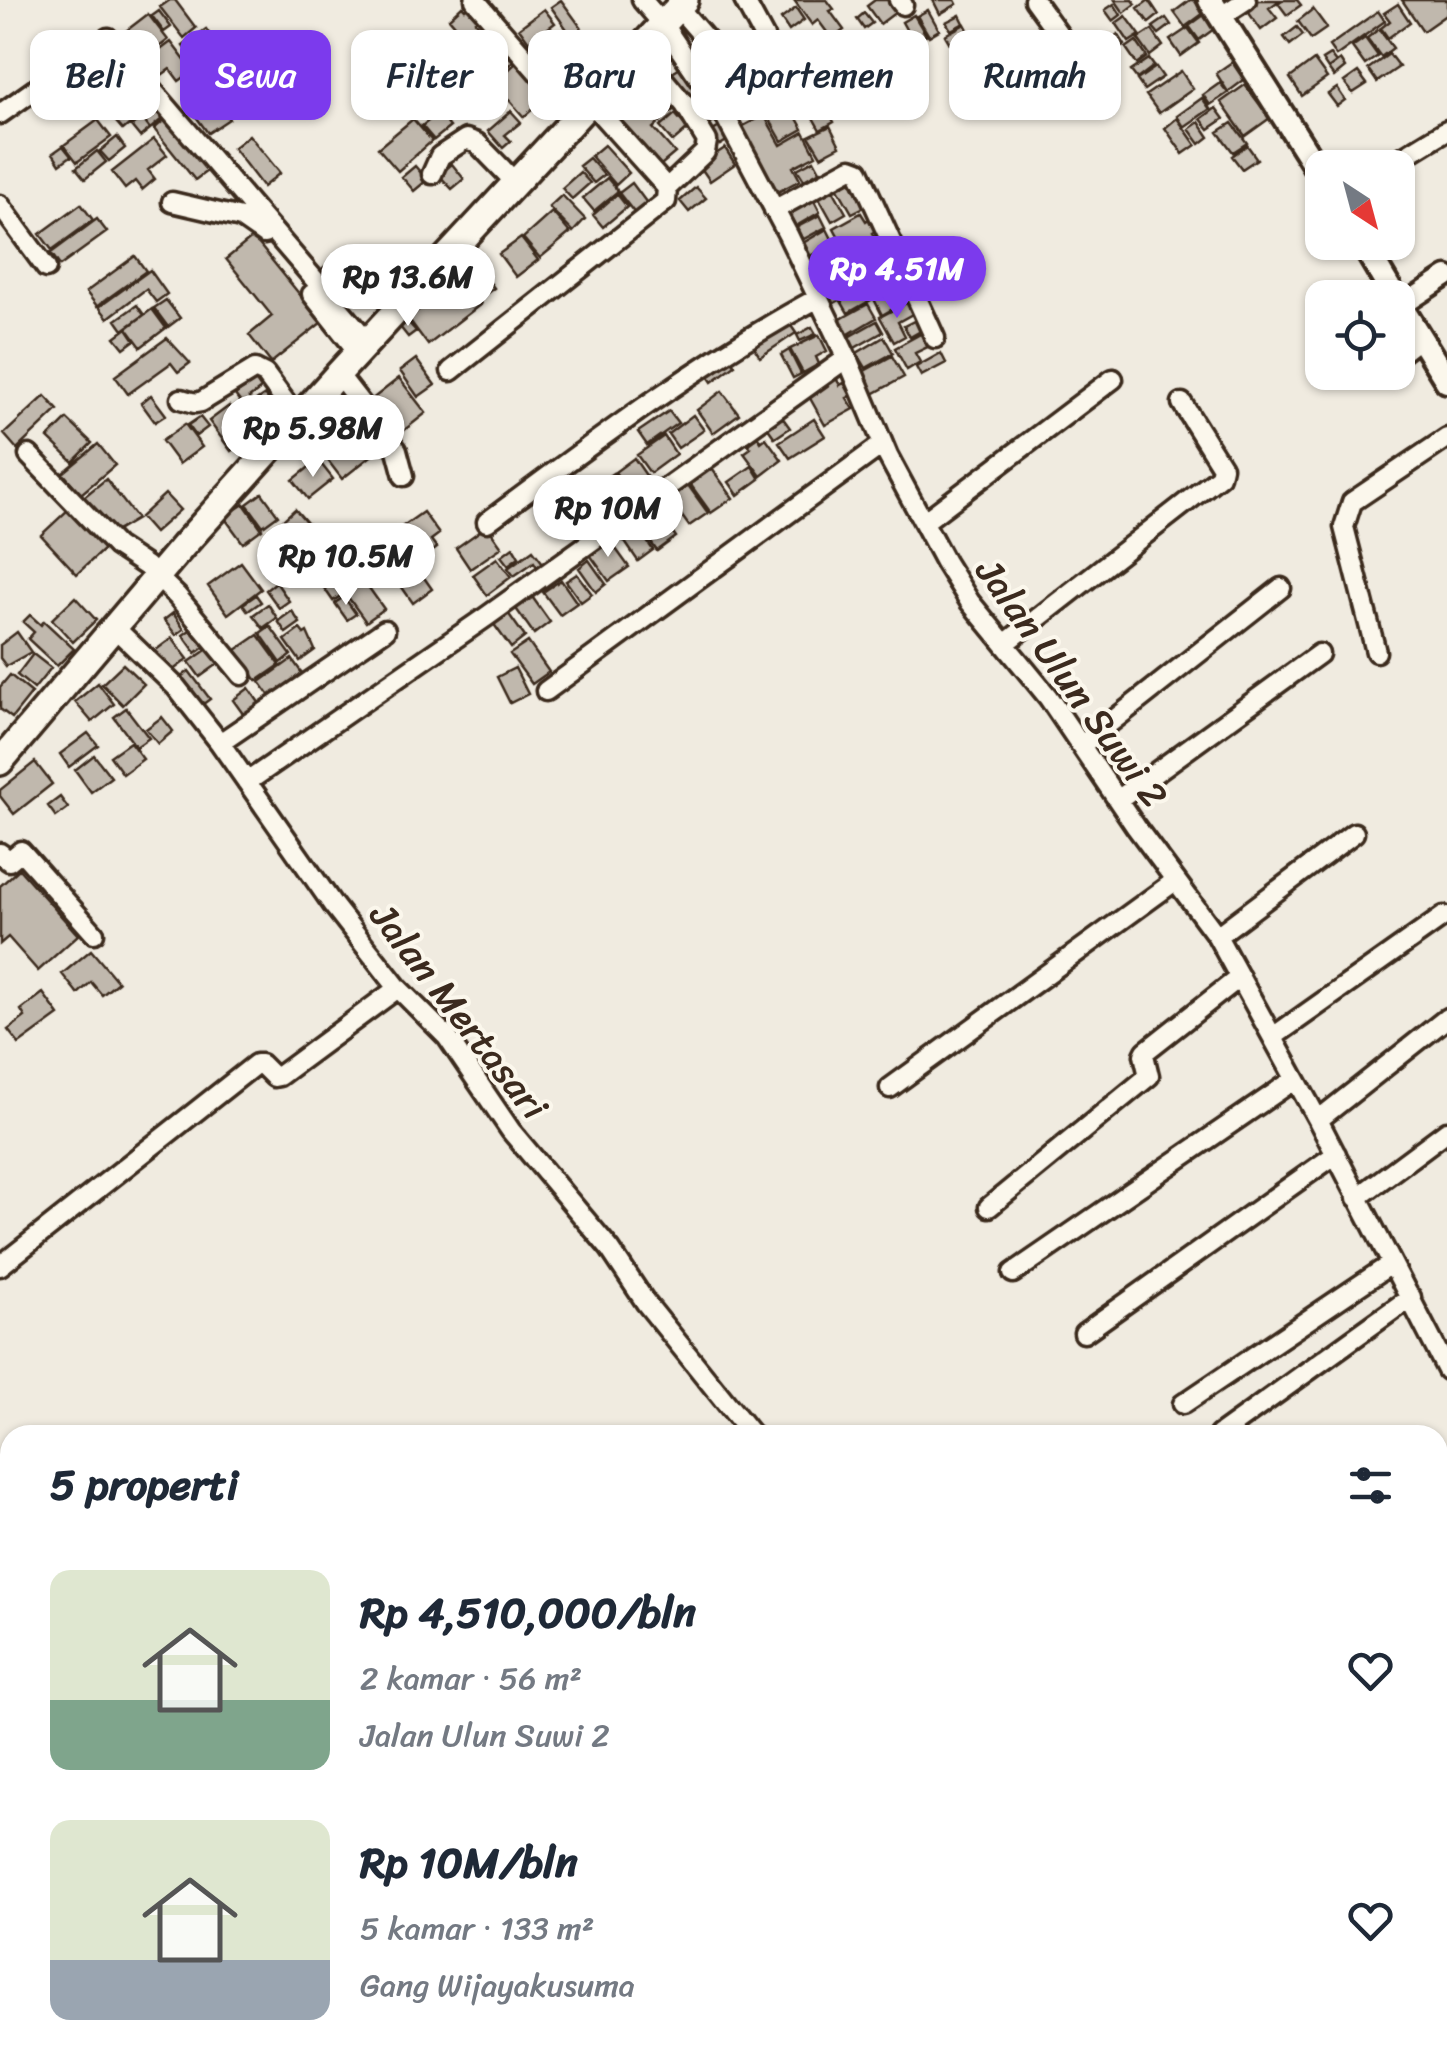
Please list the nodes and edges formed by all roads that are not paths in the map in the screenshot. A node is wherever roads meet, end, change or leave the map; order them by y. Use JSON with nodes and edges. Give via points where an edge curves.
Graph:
{"nodes":[{"id":1,"x":475,"y":0,"type":"edge"},
{"id":2,"x":642,"y":0,"type":"edge"},
{"id":3,"x":744,"y":0,"type":"edge"},
{"id":4,"x":1034,"y":0,"type":"edge"},
{"id":5,"x":1246,"y":0,"type":"edge"},
{"id":6,"x":1215,"y":8,"type":"edge"},
{"id":7,"x":675,"y":10,"type":"edge"},
{"id":8,"x":656,"y":30,"type":"edge"},
{"id":9,"x":1055,"y":30,"type":"edge"},
{"id":10,"x":528,"y":53,"type":"edge"},
{"id":11,"x":671,"y":89,"type":"edge"},
{"id":12,"x":0,"y":114,"type":"edge"},
{"id":13,"x":571,"y":120,"type":"edge"},
{"id":14,"x":595,"y":120,"type":"edge"},
{"id":15,"x":1447,"y":130,"type":"edge"},
{"id":16,"x":1415,"y":150,"type":"edge"},
{"id":17,"x":1305,"y":151,"type":"edge"},
{"id":18,"x":432,"y":174,"type":"dead end"},
{"id":19,"x":511,"y":177,"type":"junction"},
{"id":20,"x":666,"y":188,"type":"junction"},
{"id":21,"x":172,"y":202,"type":"dead end"},
{"id":22,"x":0,"y":205,"type":"edge"},
{"id":23,"x":774,"y":210,"type":"junction"},
{"id":24,"x":46,"y":268,"type":"dead end"},
{"id":25,"x":1447,"y":276,"type":"edge"},
{"id":26,"x":818,"y":298,"type":"junction"},
{"id":27,"x":1415,"y":298,"type":"edge"},
{"id":28,"x":1415,"y":331,"type":"edge"},
{"id":29,"x":935,"y":338,"type":"dead end"},
{"id":30,"x":1420,"y":338,"type":"junction"},
{"id":31,"x":1415,"y":342,"type":"edge"},
{"id":32,"x":363,"y":347,"type":"junction"},
{"id":33,"x":847,"y":358,"type":"junction"},
{"id":34,"x":451,"y":371,"type":"dead end"},
{"id":35,"x":338,"y":374,"type":"junction"},
{"id":36,"x":1113,"y":379,"type":"dead end"},
{"id":37,"x":1447,"y":381,"type":"edge"},
{"id":38,"x":181,"y":398,"type":"dead end"},
{"id":39,"x":1182,"y":404,"type":"dead end"},
{"id":40,"x":298,"y":418,"type":"junction"},
{"id":41,"x":1447,"y":438,"type":"edge"},
{"id":42,"x":883,"y":444,"type":"junction"},
{"id":43,"x":29,"y":456,"type":"dead end"},
{"id":44,"x":404,"y":476,"type":"dead end"},
{"id":45,"x":926,"y":521,"type":"junction"},
{"id":46,"x":487,"y":522,"type":"dead end"},
{"id":47,"x":157,"y":577,"type":"junction"},
{"id":48,"x":1281,"y":588,"type":"dead end"},
{"id":49,"x":115,"y":628,"type":"junction"},
{"id":50,"x":385,"y":630,"type":"dead end"},
{"id":51,"x":1006,"y":643,"type":"junction"},
{"id":52,"x":1376,"y":652,"type":"dead end"},
{"id":53,"x":1319,"y":654,"type":"dead end"},
{"id":54,"x":242,"y":675,"type":"dead end"},
{"id":55,"x":546,"y":691,"type":"dead end"},
{"id":56,"x":220,"y":743,"type":"junction"},
{"id":57,"x":1082,"y":745,"type":"junction"},
{"id":58,"x":0,"y":762,"type":"edge"},
{"id":59,"x":247,"y":782,"type":"junction"},
{"id":60,"x":1118,"y":799,"type":"junction"},
{"id":61,"x":1354,"y":833,"type":"dead end"},
{"id":62,"x":0,"y":853,"type":"edge"},
{"id":63,"x":1176,"y":881,"type":"junction"},
{"id":64,"x":1444,"y":916,"type":"dead end"},
{"id":65,"x":94,"y":933,"type":"dead end"},
{"id":66,"x":1217,"y":936,"type":"junction"},
{"id":67,"x":1240,"y":977,"type":"junction"},
{"id":68,"x":398,"y":988,"type":"junction"},
{"id":69,"x":1447,"y":1018,"type":"edge"},
{"id":70,"x":1273,"y":1037,"type":"junction"},
{"id":71,"x":1294,"y":1080,"type":"junction"},
{"id":72,"x":890,"y":1088,"type":"dead end"},
{"id":73,"x":1318,"y":1120,"type":"junction"},
{"id":74,"x":1447,"y":1131,"type":"edge"},
{"id":75,"x":1336,"y":1154,"type":"junction"},
{"id":76,"x":1357,"y":1198,"type":"junction"},
{"id":77,"x":989,"y":1207,"type":"dead end"},
{"id":78,"x":1391,"y":1264,"type":"junction"},
{"id":79,"x":0,"y":1266,"type":"edge"},
{"id":80,"x":1013,"y":1273,"type":"dead end"},
{"id":81,"x":1410,"y":1298,"type":"junction"},
{"id":82,"x":1084,"y":1334,"type":"dead end"},
{"id":83,"x":1447,"y":1370,"type":"edge"},
{"id":84,"x":1183,"y":1404,"type":"dead end"},
{"id":85,"x":744,"y":1425,"type":"edge"},
{"id":86,"x":1233,"y":1425,"type":"edge"}],
"edges":[{"from":1,"to":10,"type":"street"},
{"from":2,"to":7,"type":"street"},
{"from":3,"to":7,"type":"street","via":[[766,47],[737,69]]},
{"from":4,"to":9,"type":"street"},
{"from":5,"to":6,"type":"street"},
{"from":6,"to":17,"type":"main road"},
{"from":7,"to":8,"type":"highway"},
{"from":7,"to":23,"type":"street","name":"Jalan Ulun Suwi 2"},
{"from":11,"to":20,"type":"street","via":[[706,141],[705,152]]},
{"from":12,"to":32,"type":"street","via":[[108,38]]},
{"from":13,"to":19,"type":"highway"},
{"from":14,"to":20,"type":"street"},
{"from":15,"to":16,"type":"street"},
{"from":18,"to":19,"type":"street","via":[[440,156],[466,139]]},
{"from":19,"to":32,"type":"highway"},
{"from":20,"to":34,"type":"street","via":[[666,201]]},
{"from":21,"to":32,"type":"street","via":[[258,228]]},
{"from":22,"to":24,"type":"street"},
{"from":23,"to":26,"type":"street","name":"Jalan Ulun Suwi 2"},
{"from":23,"to":29,"type":"street","via":[[851,168],[859,171]]},
{"from":25,"to":27,"type":"street"},
{"from":26,"to":33,"type":"street","name":"Jalan Ulun Suwi 2"},
{"from":26,"to":46,"type":"street","via":[[649,400]]},
{"from":28,"to":30,"type":"main road"},
{"from":30,"to":31,"type":"street"},
{"from":30,"to":37,"type":"main road"},
{"from":32,"to":35,"type":"highway"},
{"from":33,"to":42,"type":"street","name":"Jalan Ulun Suwi 2"},
{"from":33,"to":59,"type":"street"},
{"from":35,"to":40,"type":"highway"},
{"from":35,"to":44,"type":"street","via":[[397,450]]},
{"from":36,"to":45,"type":"street"},
{"from":38,"to":40,"type":"street","via":[[200,402],[255,369]]},
{"from":39,"to":51,"type":"street","via":[[1222,467],[1220,476]]},
{"from":40,"to":47,"type":"highway"},
{"from":41,"to":52,"type":"street","via":[[1352,502],[1344,527]]},
{"from":42,"to":45,"type":"street","name":"Jalan Ulun Suwi 2"},
{"from":42,"to":55,"type":"street"},
{"from":43,"to":47,"type":"street","via":[[116,546]]},
{"from":45,"to":51,"type":"street","name":"Jalan Ulun Suwi 2","via":[[970,602]]},
{"from":47,"to":49,"type":"highway"},
{"from":47,"to":54,"type":"street"},
{"from":48,"to":57,"type":"street"},
{"from":49,"to":56,"type":"street","name":"Jalan Mertasari","via":[[176,687]]},
{"from":49,"to":58,"type":"highway"},
{"from":50,"to":56,"type":"street"},
{"from":51,"to":57,"type":"street","name":"Jalan Ulun Suwi 2"},
{"from":53,"to":60,"type":"street"},
{"from":56,"to":59,"type":"street","name":"Jalan Mertasari"},
{"from":57,"to":60,"type":"street","name":"Jalan Ulun Suwi 2"},
{"from":59,"to":68,"type":"street","name":"Jalan Mertasari"},
{"from":60,"to":63,"type":"street","name":"Jalan Ulun Suwi 2"},
{"from":61,"to":66,"type":"street"},
{"from":62,"to":65,"type":"street","via":[[9,860],[20,850]]},
{"from":63,"to":66,"type":"street","name":"Jalan Ulun Suwi 2"},
{"from":63,"to":72,"type":"street"},
{"from":64,"to":70,"type":"street"},
{"from":66,"to":67,"type":"street","name":"Jalan Ulun Suwi 2"},
{"from":67,"to":70,"type":"street","name":"Jalan Ulun Suwi 2"},
{"from":67,"to":77,"type":"street","via":[[1146,1051],[1149,1076]]},
{"from":68,"to":79,"type":"street","via":[[279,1076],[256,1064]]},
{"from":68,"to":85,"type":"street","name":"Jalan Mertasari","via":[[447,1037],[511,1131]]},
{"from":69,"to":73,"type":"street"},
{"from":70,"to":71,"type":"street","name":"Jalan Ulun Suwi 2"},
{"from":71,"to":73,"type":"street","name":"Jalan Ulun Suwi 2"},
{"from":71,"to":80,"type":"street"},
{"from":73,"to":75,"type":"street","name":"Jalan Ulun Suwi 2"},
{"from":74,"to":76,"type":"street"},
{"from":75,"to":76,"type":"street","name":"Jalan Ulun Suwi 2"},
{"from":75,"to":82,"type":"street"},
{"from":76,"to":78,"type":"street","name":"Jalan Ulun Suwi 2"},
{"from":78,"to":81,"type":"street","name":"Jalan Ulun Suwi 2"},
{"from":78,"to":84,"type":"street"},
{"from":81,"to":83,"type":"street","name":"Jalan Ulun Suwi 2"},
{"from":81,"to":86,"type":"street"}]}
